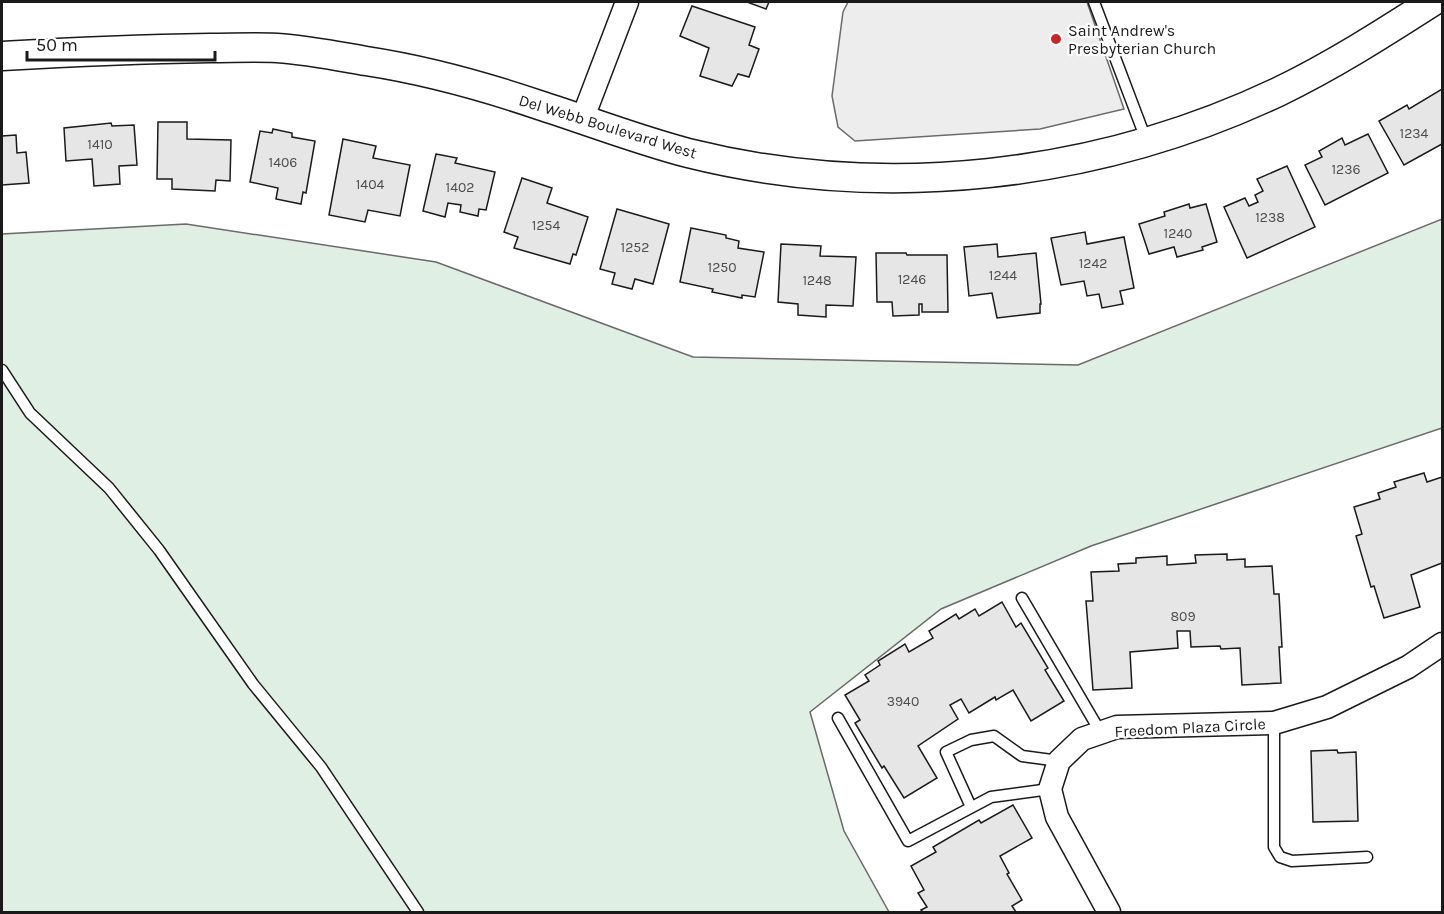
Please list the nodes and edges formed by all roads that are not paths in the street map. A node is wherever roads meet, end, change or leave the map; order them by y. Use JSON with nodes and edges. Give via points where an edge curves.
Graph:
{"nodes":[{"id":1,"x":627,"y":2,"type":"edge"},
{"id":2,"x":1094,"y":2,"type":"edge"},
{"id":3,"x":1432,"y":2,"type":"edge"},
{"id":4,"x":2,"y":56,"type":"edge"},
{"id":5,"x":582,"y":120,"type":"junction"},
{"id":6,"x":1147,"y":142,"type":"junction"},
{"id":7,"x":2,"y":370,"type":"edge"},
{"id":8,"x":1022,"y":598,"type":"dead end"},
{"id":9,"x":1443,"y":644,"type":"edge"},
{"id":10,"x":838,"y":718,"type":"dead end"},
{"id":11,"x":1274,"y":723,"type":"junction"},
{"id":12,"x":1101,"y":733,"type":"junction"},
{"id":13,"x":1059,"y":761,"type":"junction"},
{"id":14,"x":1050,"y":789,"type":"junction"},
{"id":15,"x":971,"y":807,"type":"junction"},
{"id":16,"x":1367,"y":857,"type":"dead end"},
{"id":17,"x":418,"y":912,"type":"edge"},
{"id":18,"x":1109,"y":912,"type":"edge"}],
"edges":[{"from":1,"to":5,"type":"street"},
{"from":2,"to":6,"type":"lane"},
{"from":3,"to":6,"type":"street","name":"Del Webb Boulevard West","via":[[1343,58],[1286,88],[1211,121]]},
{"from":4,"to":5,"type":"street","name":"Del Webb Boulevard West","via":[[150,48],[277,48],[430,74]]},
{"from":5,"to":6,"type":"street","name":"Del Webb Boulevard West","via":[[651,143],[736,164],[867,177],[1007,170],[1066,162]]},
{"from":7,"to":17,"type":"lane","via":[[30,413],[109,488],[159,550],[253,684],[321,767]]},
{"from":8,"to":12,"type":"lane"},
{"from":9,"to":11,"type":"street","name":"Freedom Plaza Circle","via":[[1408,667],[1327,707]]},
{"from":10,"to":15,"type":"lane","via":[[908,841]]},
{"from":11,"to":12,"type":"street","name":"Freedom Plaza Circle","via":[[1117,727]]},
{"from":11,"to":16,"type":"lane","via":[[1274,847],[1280,857],[1292,861]]},
{"from":12,"to":13,"type":"street","name":"Freedom Plaza Circle","via":[[1082,739]]},
{"from":13,"to":14,"type":"street","name":"Freedom Plaza Circle"},
{"from":13,"to":15,"type":"lane","via":[[1022,756],[994,736],[971,740],[946,752]]},
{"from":14,"to":15,"type":"lane","via":[[991,797]]},
{"from":14,"to":18,"type":"street","via":[[1058,817]]}]}
